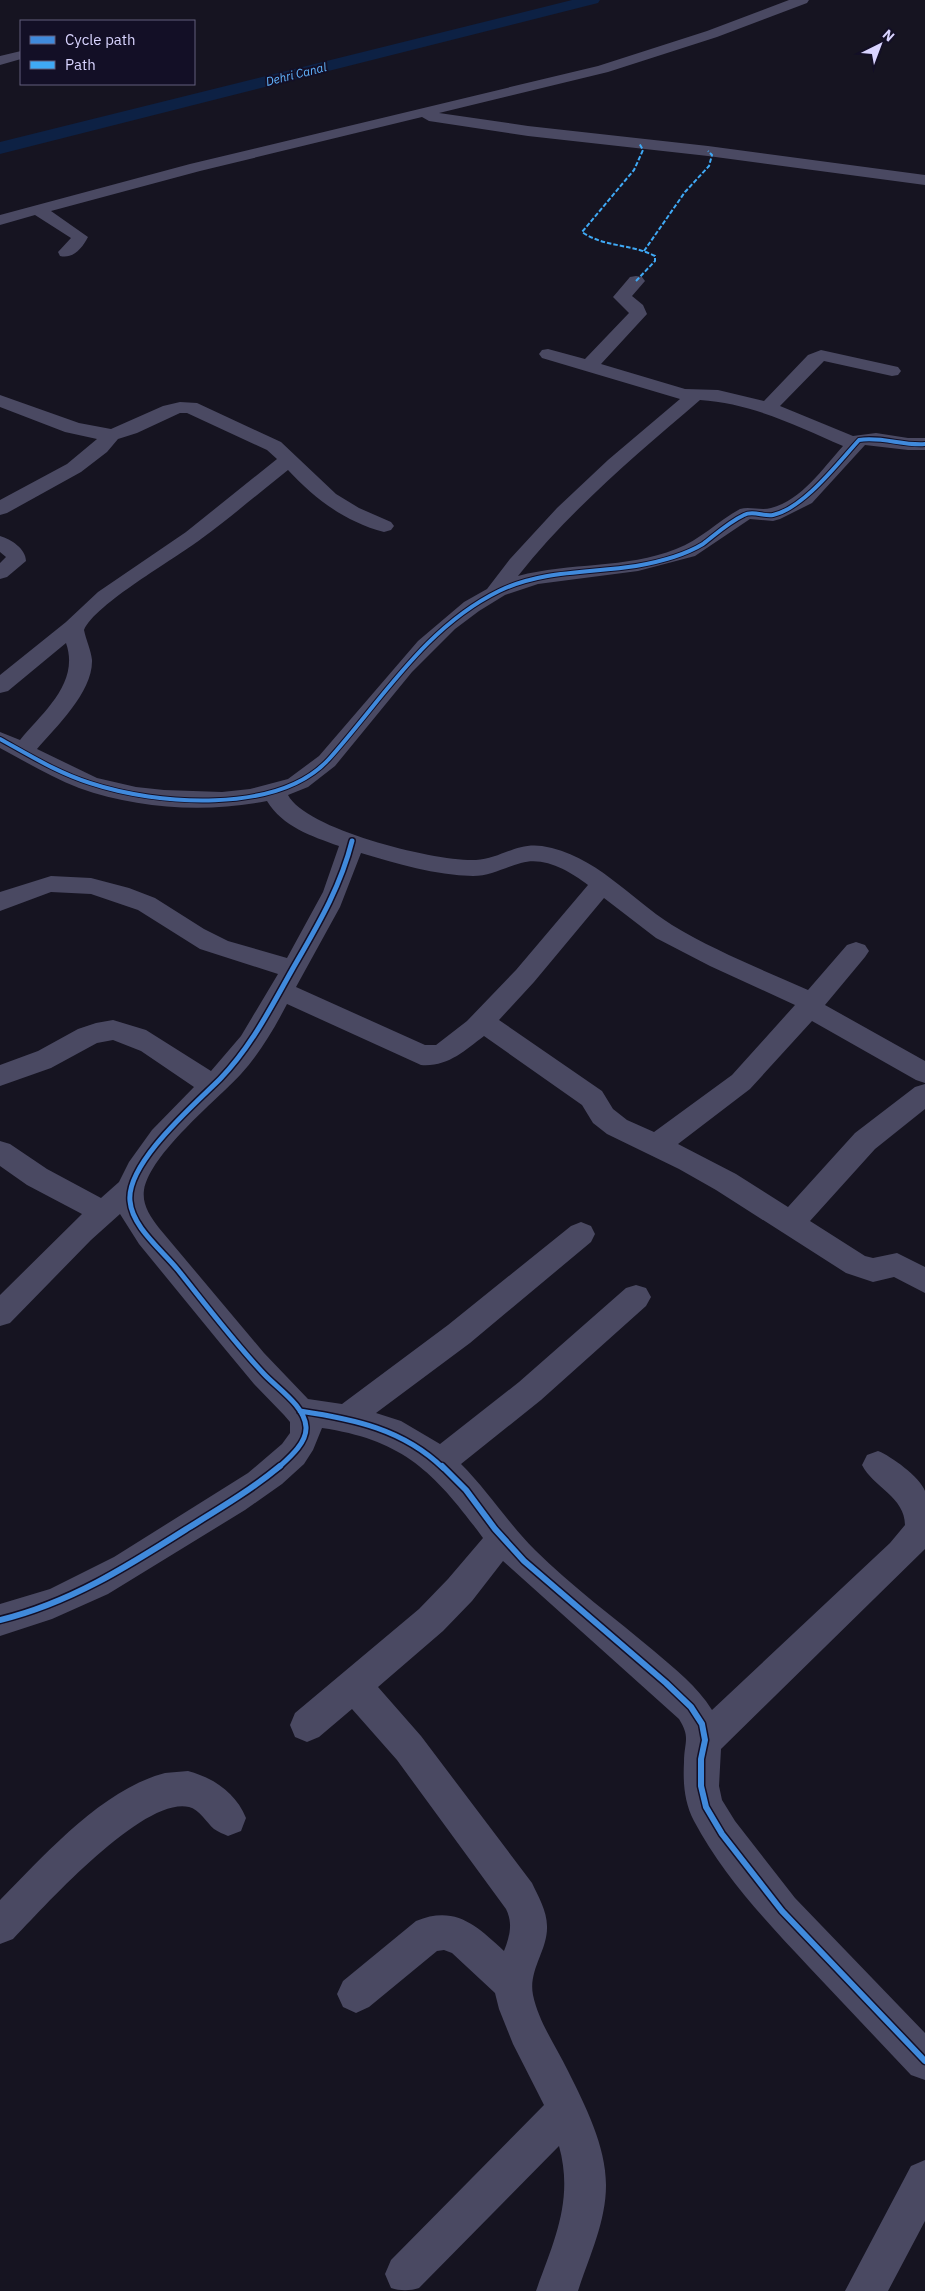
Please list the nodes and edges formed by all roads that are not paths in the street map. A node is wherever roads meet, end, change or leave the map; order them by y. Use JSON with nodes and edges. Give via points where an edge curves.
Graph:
{"nodes":[{"id":1,"x":802,"y":0,"type":"edge"},
{"id":2,"x":20,"y":54,"type":"edge"},
{"id":3,"x":0,"y":61,"type":"edge"},
{"id":4,"x":418,"y":114,"type":"junction"},
{"id":5,"x":925,"y":180,"type":"edge"},
{"id":6,"x":38,"y":210,"type":"junction"},
{"id":7,"x":0,"y":220,"type":"edge"},
{"id":8,"x":66,"y":252,"type":"dead end"},
{"id":9,"x":636,"y":281,"type":"dead end"},
{"id":10,"x":548,"y":354,"type":"dead end"},
{"id":11,"x":589,"y":366,"type":"junction"},
{"id":12,"x":892,"y":371,"type":"dead end"},
{"id":13,"x":694,"y":396,"type":"junction"},
{"id":14,"x":0,"y":401,"type":"edge"},
{"id":15,"x":768,"y":408,"type":"junction"},
{"id":16,"x":111,"y":435,"type":"junction"},
{"id":17,"x":854,"y":443,"type":"junction"},
{"id":18,"x":925,"y":444,"type":"edge"},
{"id":19,"x":289,"y":459,"type":"junction"},
{"id":20,"x":0,"y":509,"type":"edge"},
{"id":21,"x":384,"y":526,"type":"dead end"},
{"id":22,"x":0,"y":542,"type":"edge"},
{"id":23,"x":0,"y":573,"type":"edge"},
{"id":24,"x":496,"y":591,"type":"junction"},
{"id":25,"x":75,"y":625,"type":"junction"},
{"id":26,"x":0,"y":686,"type":"edge"},
{"id":27,"x":0,"y":739,"type":"edge"},
{"id":28,"x":23,"y":750,"type":"junction"},
{"id":29,"x":274,"y":791,"type":"junction"},
{"id":30,"x":352,"y":841,"type":"junction"},
{"id":31,"x":603,"y":883,"type":"junction"},
{"id":32,"x":0,"y":902,"type":"edge"},
{"id":33,"x":856,"y":952,"type":"dead end"},
{"id":34,"x":288,"y":980,"type":"junction"},
{"id":35,"x":810,"y":1005,"type":"junction"},
{"id":36,"x":482,"y":1021,"type":"junction"},
{"id":37,"x":925,"y":1074,"type":"edge"},
{"id":38,"x":0,"y":1076,"type":"edge"},
{"id":39,"x":212,"y":1086,"type":"junction"},
{"id":40,"x":925,"y":1094,"type":"edge"},
{"id":41,"x":657,"y":1145,"type":"junction"},
{"id":42,"x":0,"y":1152,"type":"edge"},
{"id":43,"x":130,"y":1189,"type":"junction"},
{"id":44,"x":102,"y":1212,"type":"junction"},
{"id":45,"x":790,"y":1224,"type":"junction"},
{"id":46,"x":581,"y":1234,"type":"dead end"},
{"id":47,"x":925,"y":1281,"type":"edge"},
{"id":48,"x":636,"y":1297,"type":"dead end"},
{"id":49,"x":0,"y":1314,"type":"edge"},
{"id":50,"x":300,"y":1411,"type":"junction"},
{"id":51,"x":347,"y":1418,"type":"junction"},
{"id":52,"x":439,"y":1463,"type":"junction"},
{"id":53,"x":878,"y":1465,"type":"dead end"},
{"id":54,"x":503,"y":1538,"type":"junction"},
{"id":55,"x":0,"y":1620,"type":"edge"},
{"id":56,"x":354,"y":1684,"type":"junction"},
{"id":57,"x":307,"y":1725,"type":"dead end"},
{"id":58,"x":705,"y":1740,"type":"junction"},
{"id":59,"x":228,"y":1818,"type":"dead end"},
{"id":60,"x":0,"y":1926,"type":"edge"},
{"id":61,"x":512,"y":1983,"type":"junction"},
{"id":62,"x":356,"y":1994,"type":"dead end"},
{"id":63,"x":925,"y":2061,"type":"edge"},
{"id":64,"x":566,"y":2111,"type":"junction"},
{"id":65,"x":925,"y":2180,"type":"edge"},
{"id":66,"x":406,"y":2274,"type":"dead end"},
{"id":67,"x":557,"y":2291,"type":"edge"},
{"id":68,"x":866,"y":2291,"type":"edge"}],
"edges":[{"from":1,"to":4,"type":"street","via":[[712,34],[603,69]]},
{"from":2,"to":3,"type":"street"},
{"from":4,"to":5,"type":"street"},
{"from":4,"to":6,"type":"street","via":[[196,167]]},
{"from":6,"to":7,"type":"street"},
{"from":6,"to":8,"type":"street","via":[[80,237]]},
{"from":9,"to":11,"type":"street","via":[[622,297],[637,309],[638,314]]},
{"from":10,"to":11,"type":"street"},
{"from":11,"to":13,"type":"street"},
{"from":12,"to":15,"type":"street","via":[[821,355]]},
{"from":13,"to":15,"type":"street","via":[[711,395]]},
{"from":13,"to":24,"type":"street","via":[[539,538]]},
{"from":14,"to":16,"type":"street","via":[[91,432]]},
{"from":15,"to":17,"type":"street"},
{"from":16,"to":19,"type":"street","via":[[177,407],[190,407],[255,436]]},
{"from":16,"to":20,"type":"street","via":[[104,445],[78,464]]},
{"from":17,"to":18,"type":"street","via":[[866,438]]},
{"from":17,"to":24,"type":"street","via":[[826,478],[800,501],[773,516],[747,513],[696,548],[656,562],[532,578]]},
{"from":19,"to":21,"type":"street","via":[[312,485],[336,503]]},
{"from":19,"to":25,"type":"street","via":[[193,536],[105,596]]},
{"from":22,"to":23,"type":"street","via":[[16,555],[16,561]]},
{"from":24,"to":29,"type":"street","via":[[448,625],[409,661],[327,761],[310,775]]},
{"from":25,"to":26,"type":"street"},
{"from":25,"to":28,"type":"street","via":[[73,630],[80,649],[79,677]]},
{"from":27,"to":28,"type":"street"},
{"from":28,"to":29,"type":"street","via":[[88,783],[144,797],[203,799]]},
{"from":29,"to":30,"type":"street","via":[[289,813]]},
{"from":30,"to":31,"type":"street","via":[[460,868],[492,865],[516,854],[543,854],[591,873]]},
{"from":30,"to":34,"type":"street","via":[[341,883]]},
{"from":31,"to":35,"type":"street","via":[[624,904],[665,932]]},
{"from":31,"to":36,"type":"street","via":[[525,976]]},
{"from":32,"to":34,"type":"street","via":[[36,887],[53,884],[76,884],[107,891],[157,910],[192,934]]},
{"from":33,"to":35,"type":"street"},
{"from":34,"to":36,"type":"street","via":[[421,1055],[444,1053]]},
{"from":34,"to":39,"type":"street","via":[[254,1040]]},
{"from":35,"to":37,"type":"street"},
{"from":35,"to":41,"type":"street","via":[[741,1082]]},
{"from":36,"to":41,"type":"street","via":[[592,1098],[603,1116],[617,1127]]},
{"from":38,"to":39,"type":"street","via":[[44,1059],[98,1032],[113,1030],[131,1034]]},
{"from":39,"to":43,"type":"street","via":[[152,1151]]},
{"from":40,"to":45,"type":"street","via":[[865,1141]]},
{"from":41,"to":45,"type":"street","via":[[719,1178]]},
{"from":42,"to":44,"type":"street","via":[[37,1177]]},
{"from":43,"to":44,"type":"street"},
{"from":43,"to":50,"type":"street","via":[[129,1202],[151,1238],[240,1347]]},
{"from":44,"to":49,"type":"street"},
{"from":45,"to":47,"type":"street","via":[[864,1268],[873,1270],[897,1265]]},
{"from":46,"to":51,"type":"street","via":[[459,1334]]},
{"from":48,"to":52,"type":"street","via":[[530,1391]]},
{"from":50,"to":51,"type":"street"},
{"from":50,"to":55,"type":"street","via":[[306,1424],[303,1440],[276,1469],[252,1487],[84,1590],[35,1612]]},
{"from":51,"to":52,"type":"street","via":[[390,1431],[427,1452]]},
{"from":52,"to":54,"type":"street","via":[[466,1490]]},
{"from":53,"to":58,"type":"street","via":[[911,1492],[923,1508],[922,1528],[901,1553]]},
{"from":54,"to":56,"type":"street","via":[[431,1620]]},
{"from":54,"to":58,"type":"street","via":[[524,1561],[690,1707],[702,1724]]},
{"from":56,"to":57,"type":"street"},
{"from":56,"to":61,"type":"street","via":[[432,1778],[519,1896],[528,1914],[530,1929]]},
{"from":58,"to":63,"type":"street","via":[[701,1786],[706,1807],[722,1834],[782,1911]]},
{"from":59,"to":60,"type":"street","via":[[208,1798],[189,1789],[169,1789],[145,1799],[72,1854]]},
{"from":61,"to":62,"type":"street","via":[[464,1939],[444,1932],[429,1934]]},
{"from":61,"to":64,"type":"street","via":[[524,2025]]},
{"from":64,"to":66,"type":"street"},
{"from":64,"to":67,"type":"street","via":[[580,2147],[586,2184],[580,2219]]},
{"from":65,"to":68,"type":"street"}]}
